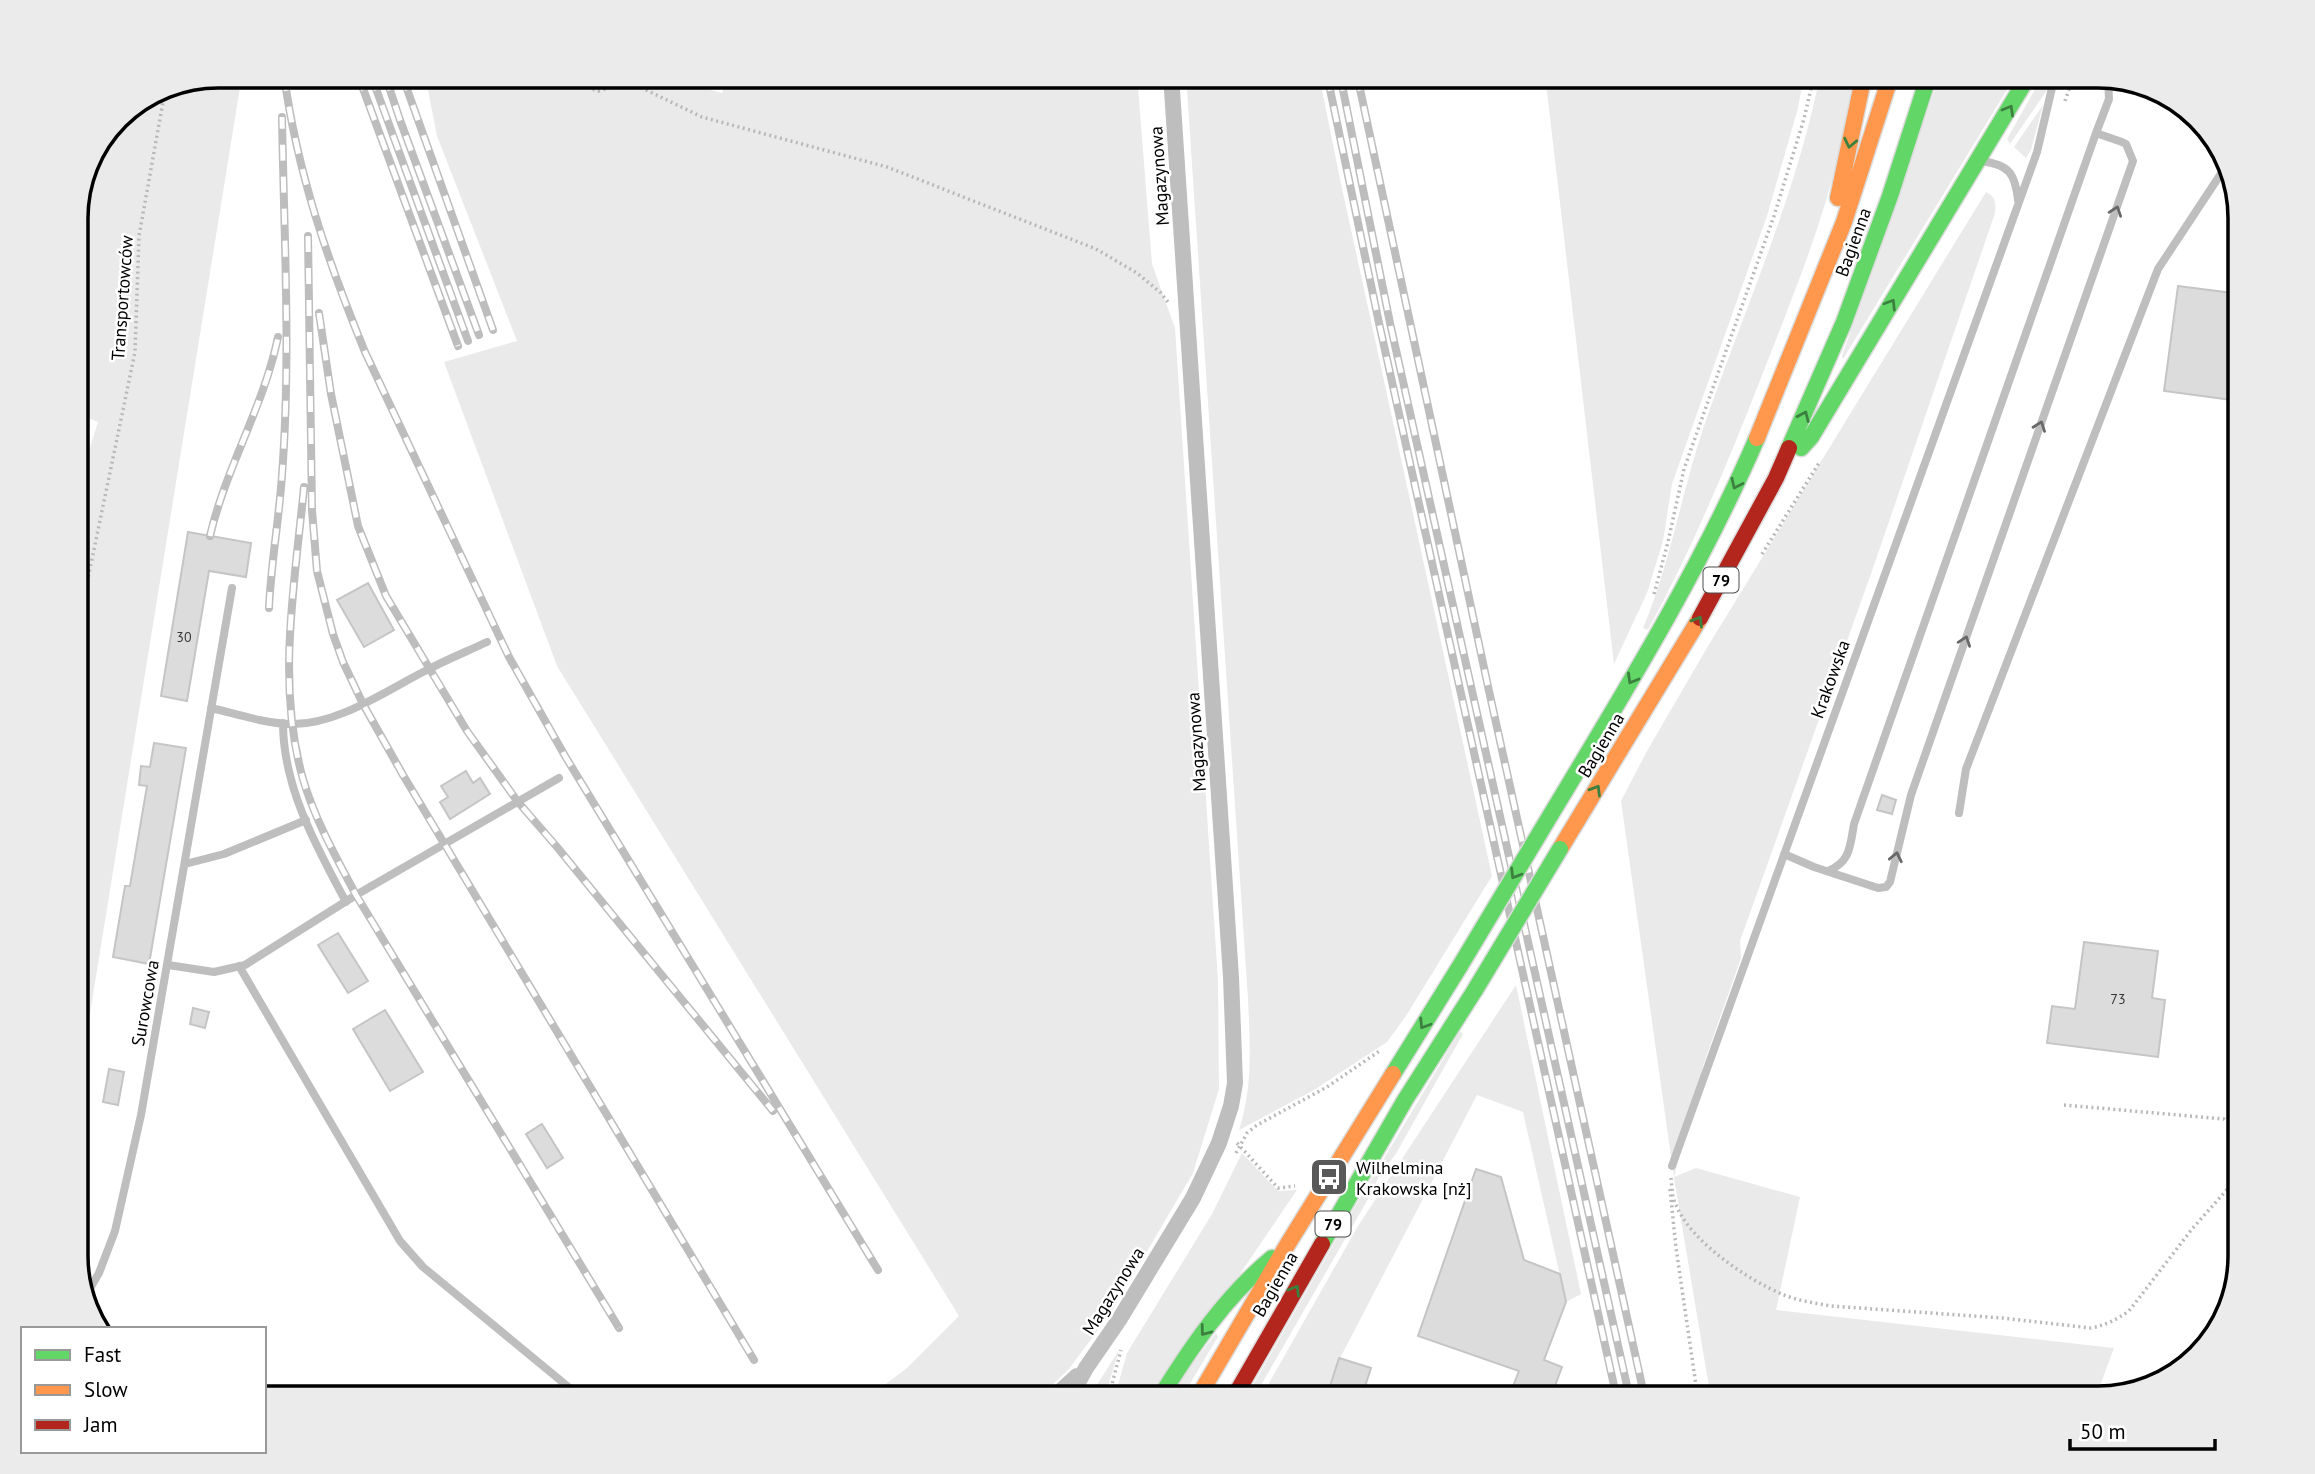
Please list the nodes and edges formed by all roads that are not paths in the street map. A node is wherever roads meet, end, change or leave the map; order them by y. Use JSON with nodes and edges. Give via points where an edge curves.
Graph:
{"nodes":[{"id":1,"x":1172,"y":88,"type":"edge"},
{"id":2,"x":1861,"y":88,"type":"edge"},
{"id":3,"x":1887,"y":88,"type":"edge"},
{"id":4,"x":1925,"y":88,"type":"edge"},
{"id":5,"x":2021,"y":88,"type":"edge"},
{"id":6,"x":2053,"y":88,"type":"edge"},
{"id":7,"x":2109,"y":89,"type":"edge"},
{"id":8,"x":2096,"y":133,"type":"junction"},
{"id":9,"x":1979,"y":161,"type":"junction"},
{"id":10,"x":2220,"y":175,"type":"edge"},
{"id":11,"x":2018,"y":202,"type":"junction"},
{"id":12,"x":1819,"y":288,"type":"junction"},
{"id":13,"x":1776,"y":478,"type":"junction"},
{"id":14,"x":232,"y":588,"type":"dead end"},
{"id":15,"x":487,"y":642,"type":"dead end"},
{"id":16,"x":211,"y":708,"type":"junction"},
{"id":17,"x":283,"y":723,"type":"junction"},
{"id":18,"x":559,"y":778,"type":"dead end"},
{"id":19,"x":1959,"y":813,"type":"dead end"},
{"id":20,"x":306,"y":820,"type":"junction"},
{"id":21,"x":1784,"y":853,"type":"junction"},
{"id":22,"x":185,"y":864,"type":"junction"},
{"id":23,"x":1828,"y":872,"type":"junction"},
{"id":24,"x":346,"y":902,"type":"junction"},
{"id":25,"x":168,"y":965,"type":"junction"},
{"id":26,"x":239,"y":966,"type":"junction"},
{"id":27,"x":1672,"y":1166,"type":"road end"},
{"id":28,"x":1286,"y":1247,"type":"junction"},
{"id":29,"x":91,"y":1286,"type":"edge"},
{"id":30,"x":1086,"y":1368,"type":"junction"},
{"id":31,"x":567,"y":1386,"type":"edge"},
{"id":32,"x":1066,"y":1386,"type":"edge"},
{"id":33,"x":1076,"y":1386,"type":"edge"},
{"id":34,"x":1167,"y":1386,"type":"edge"},
{"id":35,"x":1205,"y":1386,"type":"edge"},
{"id":36,"x":1240,"y":1386,"type":"edge"}],
"edges":[{"from":1,"to":30,"type":"street","name":"Magazynowa","via":[[1235,1083],[1219,1143],[1194,1198]]},
{"from":2,"to":12,"type":"main road","one_way":true},
{"from":3,"to":12,"type":"main road","name":"Bagienna","number":"79"},
{"from":13,"to":4,"type":"main road","name":"Bagienna","number":"79","one_way":true,"via":[[1844,322]]},
{"from":9,"to":5,"type":"main road","one_way":true},
{"from":6,"to":11,"type":"lane","name":"Krakowska","via":[[2037,152]]},
{"from":7,"to":8,"type":"lane"},
{"from":8,"to":23,"type":"lane","via":[[1854,824],[1847,858]]},
{"from":23,"to":8,"type":"lane","one_way":true,"via":[[1878,888],[1890,883],[1911,795],[2133,161],[2126,144]]},
{"from":9,"to":11,"type":"lane","via":[[2009,170]]},
{"from":13,"to":9,"type":"main road","one_way":true,"via":[[1811,437]]},
{"from":10,"to":19,"type":"lane","via":[[2158,269],[1966,769]]},
{"from":11,"to":21,"type":"lane","name":"Krakowska"},
{"from":12,"to":28,"type":"main road","name":"Bagienna","number":"79","one_way":true,"bridge":true,"via":[[1713,534],[1604,727]]},
{"from":36,"to":13,"type":"main road","name":"Bagienna","number":"79","one_way":true,"bridge":true,"via":[[1405,1100],[1709,603]]},
{"from":14,"to":16,"type":"lane","name":"Surowcowa"},
{"from":15,"to":17,"type":"lane","via":[[331,717]]},
{"from":16,"to":17,"type":"lane"},
{"from":16,"to":22,"type":"lane","name":"Surowcowa"},
{"from":17,"to":20,"type":"lane","via":[[283,748]]},
{"from":18,"to":24,"type":"lane"},
{"from":20,"to":22,"type":"lane","via":[[224,854]]},
{"from":20,"to":24,"type":"lane"},
{"from":21,"to":23,"type":"lane"},
{"from":21,"to":27,"type":"lane","name":"Krakowska"},
{"from":22,"to":25,"type":"lane","name":"Surowcowa"},
{"from":24,"to":26,"type":"lane"},
{"from":25,"to":26,"type":"lane","via":[[214,972]]},
{"from":25,"to":29,"type":"lane","name":"Surowcowa","via":[[115,1231]]},
{"from":26,"to":31,"type":"lane","via":[[401,1241],[423,1267]]},
{"from":28,"to":34,"type":"main road","one_way":true,"via":[[1230,1299]]},
{"from":28,"to":35,"type":"main road","name":"Bagienna","number":"79"},
{"from":30,"to":32,"type":"street","name":"Magazynowa"},
{"from":30,"to":33,"type":"street","name":"Magazynowa"}]}
